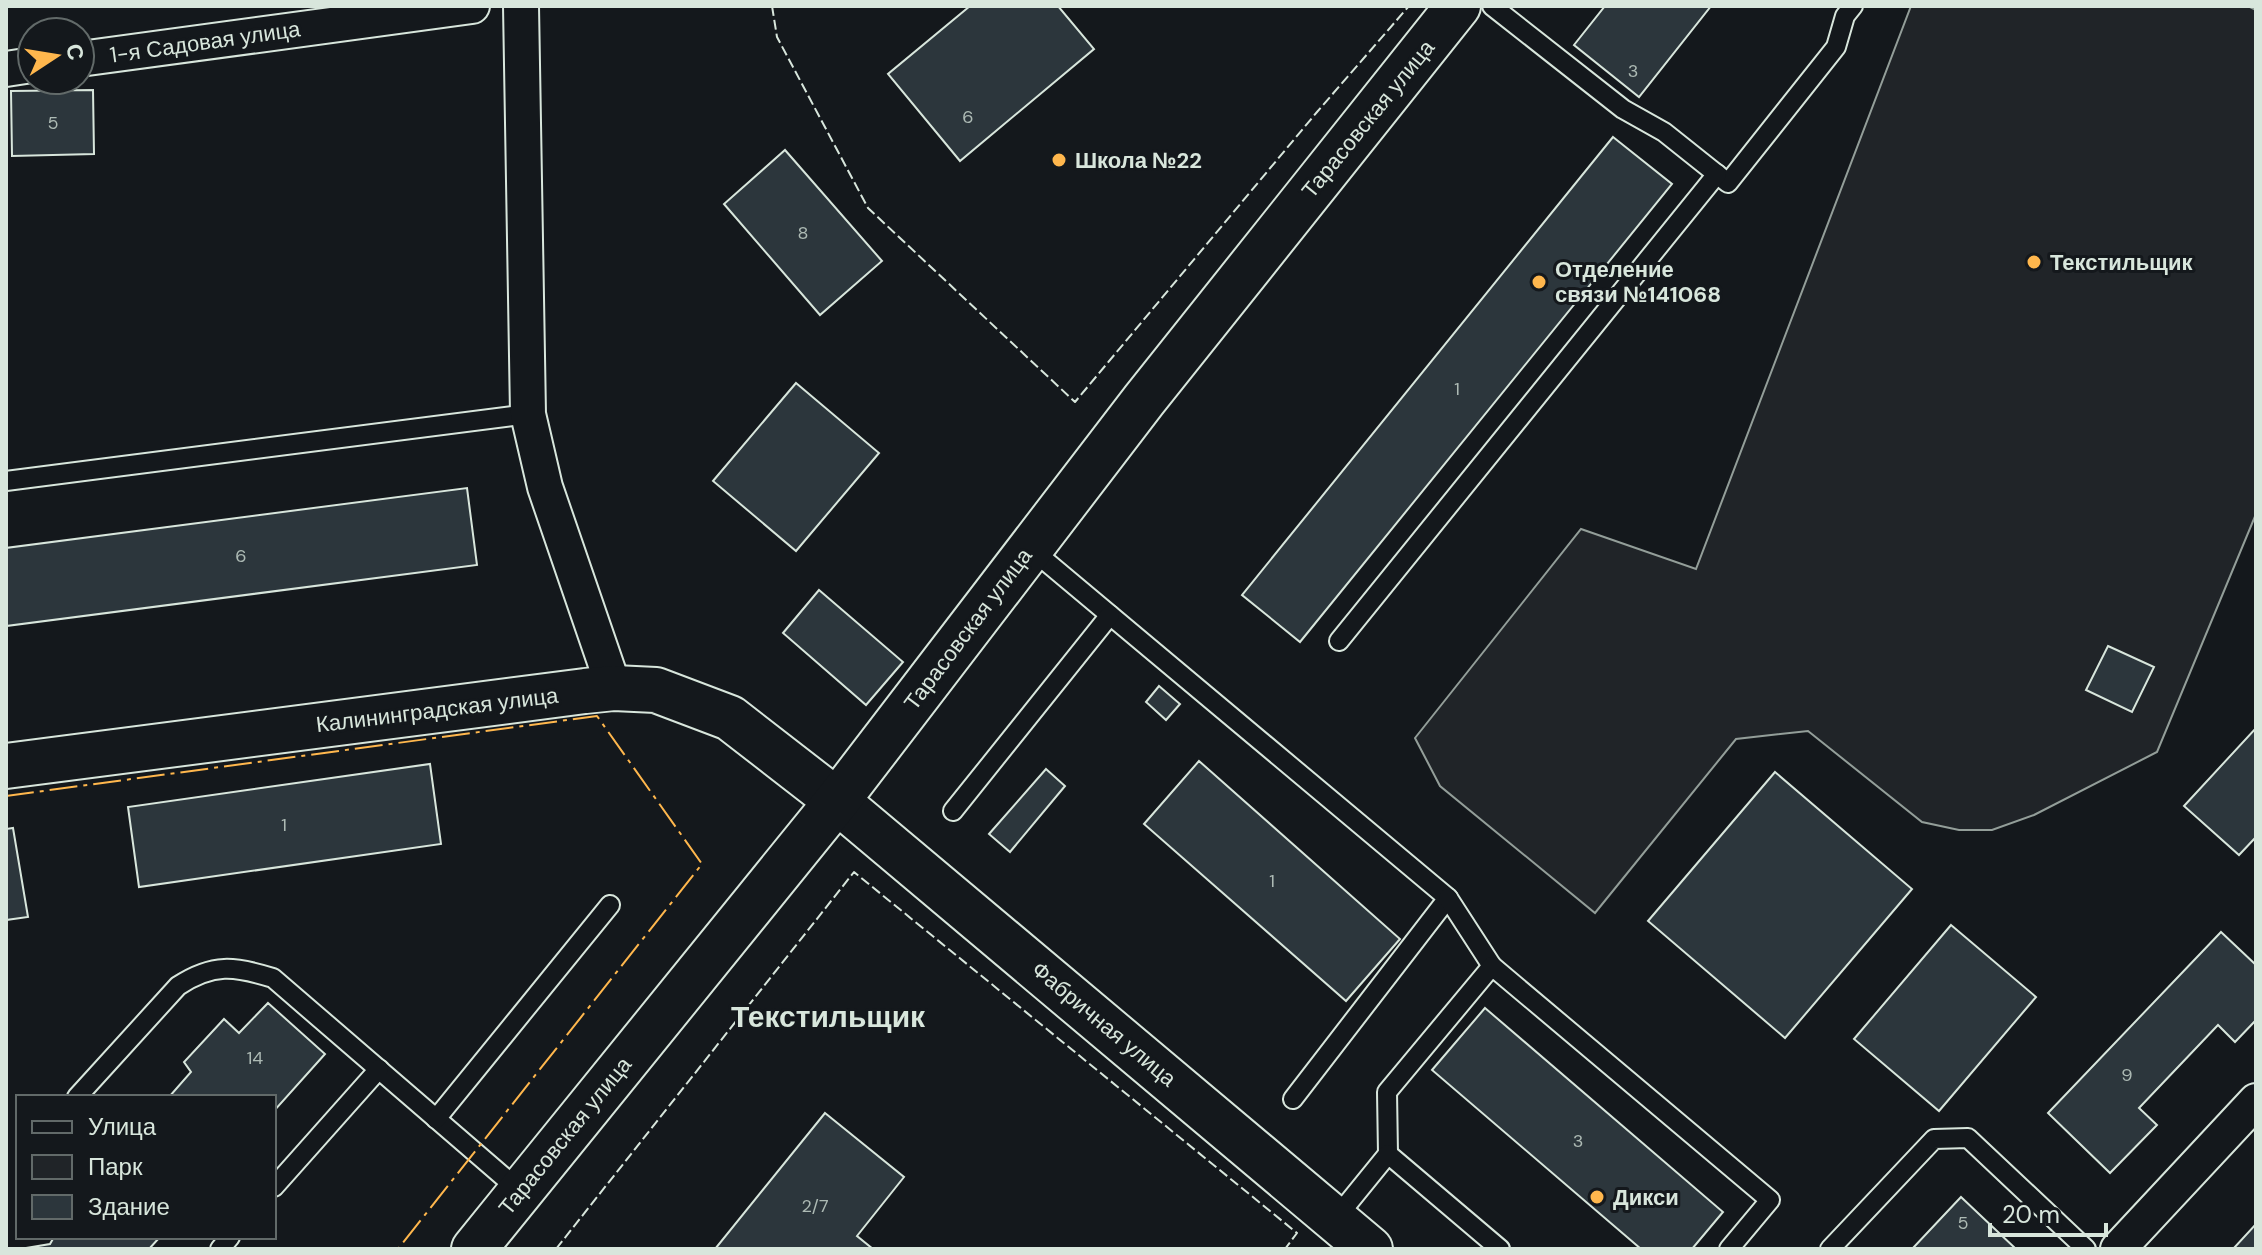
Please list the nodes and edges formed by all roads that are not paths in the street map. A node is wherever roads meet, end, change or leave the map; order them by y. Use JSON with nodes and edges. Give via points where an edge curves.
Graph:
{"nodes":[{"id":1,"x":472,"y":6,"type":"edge"},
{"id":2,"x":521,"y":6,"type":"edge"},
{"id":3,"x":1458,"y":6,"type":"edge"},
{"id":4,"x":1492,"y":6,"type":"edge"},
{"id":5,"x":1853,"y":6,"type":"edge"},
{"id":6,"x":96,"y":57,"type":"edge"},
{"id":7,"x":1717,"y":174,"type":"junction"},
{"id":8,"x":528,"y":414,"type":"junction"},
{"id":9,"x":6,"y":481,"type":"edge"},
{"id":10,"x":1030,"y":548,"type":"junction"},
{"id":11,"x":1110,"y":615,"type":"junction"},
{"id":12,"x":1339,"y":641,"type":"dead end"},
{"id":13,"x":614,"y":688,"type":"junction"},
{"id":14,"x":6,"y":766,"type":"edge"},
{"id":15,"x":837,"y":801,"type":"junction"},
{"id":16,"x":953,"y":811,"type":"dead end"},
{"id":17,"x":1448,"y":898,"type":"junction"},
{"id":18,"x":610,"y":905,"type":"dead end"},
{"id":19,"x":1492,"y":966,"type":"junction"},
{"id":20,"x":379,"y":1069,"type":"junction"},
{"id":21,"x":79,"y":1095,"type":"edge"},
{"id":22,"x":1293,"y":1099,"type":"dead end"},
{"id":23,"x":2256,"y":1101,"type":"edge"},
{"id":24,"x":436,"y":1119,"type":"junction"},
{"id":25,"x":1388,"y":1154,"type":"junction"},
{"id":26,"x":276,"y":1185,"type":"edge"},
{"id":27,"x":520,"y":1191,"type":"junction"},
{"id":28,"x":1359,"y":1241,"type":"edge"},
{"id":29,"x":2129,"y":1245,"type":"edge"},
{"id":30,"x":474,"y":1249,"type":"edge"},
{"id":31,"x":1500,"y":1249,"type":"edge"},
{"id":32,"x":1729,"y":1249,"type":"edge"},
{"id":33,"x":1830,"y":1249,"type":"edge"},
{"id":34,"x":2086,"y":1249,"type":"edge"}],
"edges":[{"from":1,"to":6,"type":"street","name":"1-я Садовая улица"},
{"from":2,"to":8,"type":"street"},
{"from":3,"to":10,"type":"street","name":"Тарасовская улица"},
{"from":4,"to":7,"type":"lane","via":[[1623,109],[1664,132]]},
{"from":5,"to":7,"type":"lane","via":[[1836,47],[1728,183]]},
{"from":7,"to":12,"type":"lane"},
{"from":8,"to":9,"type":"lane"},
{"from":8,"to":13,"type":"street","via":[[545,487]]},
{"from":10,"to":11,"type":"lane"},
{"from":10,"to":15,"type":"street","name":"Тарасовская улица"},
{"from":11,"to":16,"type":"lane"},
{"from":11,"to":17,"type":"lane"},
{"from":13,"to":14,"type":"street","name":"Калининградская улица"},
{"from":13,"to":15,"type":"street","name":"Калининградская улица","via":[[656,690],[730,718]]},
{"from":15,"to":27,"type":"street","name":"Тарасовская улица"},
{"from":15,"to":28,"type":"street","name":"Фабричная улица"},
{"from":17,"to":19,"type":"lane"},
{"from":17,"to":22,"type":"lane"},
{"from":18,"to":24,"type":"lane"},
{"from":19,"to":25,"type":"lane","via":[[1387,1092]]},
{"from":19,"to":32,"type":"lane","via":[[1770,1200]]},
{"from":20,"to":21,"type":"lane","via":[[273,978],[218,968],[178,986]]},
{"from":20,"to":24,"type":"lane"},
{"from":20,"to":26,"type":"lane"},
{"from":23,"to":29,"type":"street"},
{"from":24,"to":27,"type":"lane"},
{"from":25,"to":28,"type":"lane"},
{"from":25,"to":31,"type":"lane"},
{"from":27,"to":30,"type":"street","name":"Тарасовская улица"},
{"from":33,"to":34,"type":"lane","via":[[1934,1139],[1968,1138]]}]}
